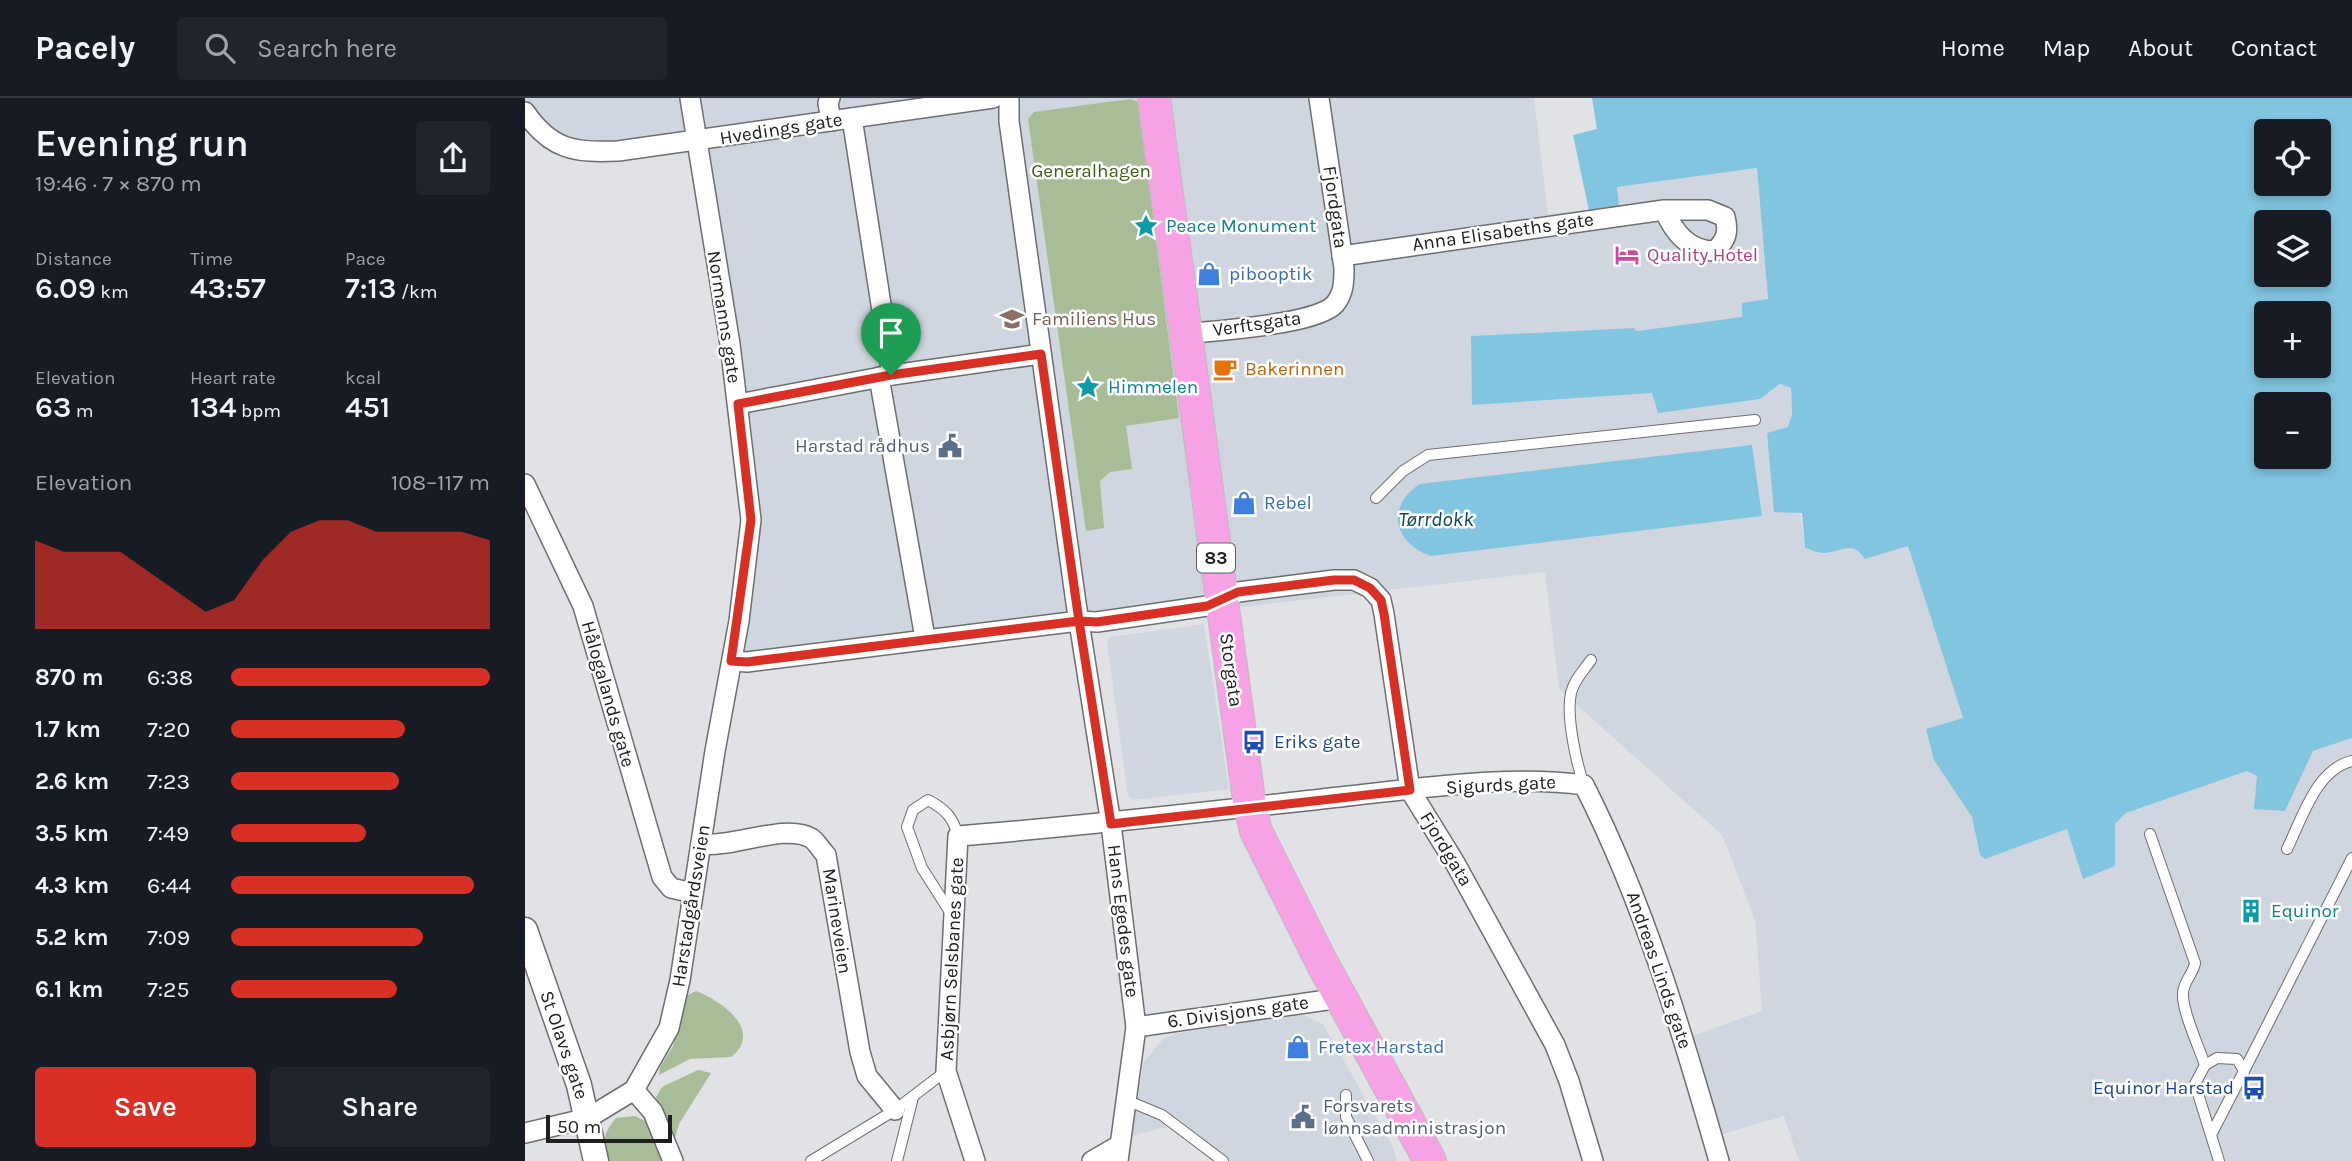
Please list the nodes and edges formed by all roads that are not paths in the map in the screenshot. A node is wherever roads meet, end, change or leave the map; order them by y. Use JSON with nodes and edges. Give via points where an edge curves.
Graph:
{"nodes":[{"id":1,"x":690,"y":98,"type":"edge"},
{"id":2,"x":830,"y":98,"type":"edge"},
{"id":3,"x":993,"y":98,"type":"edge"},
{"id":4,"x":1009,"y":98,"type":"edge"},
{"id":5,"x":1154,"y":98,"type":"edge"},
{"id":6,"x":1319,"y":98,"type":"edge"},
{"id":7,"x":525,"y":112,"type":"edge"},
{"id":8,"x":852,"y":118,"type":"junction"},
{"id":9,"x":831,"y":121,"type":"junction"},
{"id":10,"x":695,"y":142,"type":"junction"},
{"id":11,"x":1664,"y":210,"type":"dead end"},
{"id":12,"x":1342,"y":256,"type":"junction"},
{"id":13,"x":1326,"y":311,"type":"joint"},
{"id":14,"x":1186,"y":334,"type":"junction"},
{"id":15,"x":1041,"y":354,"type":"junction"},
{"id":16,"x":885,"y":376,"type":"junction"},
{"id":17,"x":738,"y":404,"type":"junction"},
{"id":18,"x":1755,"y":420,"type":"dead end"},
{"id":19,"x":525,"y":484,"type":"edge"},
{"id":20,"x":1376,"y":498,"type":"dead end"},
{"id":21,"x":1222,"y":600,"type":"junction"},
{"id":22,"x":1079,"y":621,"type":"junction"},
{"id":23,"x":925,"y":638,"type":"junction"},
{"id":24,"x":1591,"y":660,"type":"dead end"},
{"id":25,"x":731,"y":661,"type":"junction"},
{"id":26,"x":2352,"y":761,"type":"edge"},
{"id":27,"x":1584,"y":785,"type":"junction"},
{"id":28,"x":1410,"y":790,"type":"junction"},
{"id":29,"x":1250,"y":807,"type":"junction"},
{"id":30,"x":1111,"y":824,"type":"junction"},
{"id":31,"x":2150,"y":834,"type":"dead end"},
{"id":32,"x":958,"y":836,"type":"junction"},
{"id":33,"x":701,"y":844,"type":"junction"},
{"id":34,"x":2287,"y":849,"type":"dead end"},
{"id":35,"x":2352,"y":858,"type":"edge"},
{"id":36,"x":693,"y":892,"type":"junction"},
{"id":37,"x":955,"y":919,"type":"junction"},
{"id":38,"x":525,"y":930,"type":"edge"},
{"id":39,"x":1341,"y":998,"type":"junction"},
{"id":40,"x":1136,"y":1027,"type":"junction"},
{"id":41,"x":2205,"y":1065,"type":"junction"},
{"id":42,"x":946,"y":1071,"type":"junction"},
{"id":43,"x":2244,"y":1071,"type":"junction"},
{"id":44,"x":633,"y":1090,"type":"junction"},
{"id":45,"x":1346,"y":1095,"type":"dead end"},
{"id":46,"x":914,"y":1096,"type":"junction"},
{"id":47,"x":1126,"y":1100,"type":"junction"},
{"id":48,"x":895,"y":1110,"type":"junction"},
{"id":49,"x":589,"y":1118,"type":"junction"},
{"id":50,"x":525,"y":1133,"type":"edge"},
{"id":51,"x":2211,"y":1135,"type":"junction"},
{"id":52,"x":1118,"y":1154,"type":"edge"},
{"id":53,"x":596,"y":1161,"type":"edge"},
{"id":54,"x":673,"y":1161,"type":"edge"},
{"id":55,"x":811,"y":1161,"type":"edge"},
{"id":56,"x":897,"y":1161,"type":"edge"},
{"id":57,"x":975,"y":1161,"type":"edge"},
{"id":58,"x":1092,"y":1161,"type":"edge"},
{"id":59,"x":1223,"y":1161,"type":"edge"},
{"id":60,"x":1368,"y":1161,"type":"edge"},
{"id":61,"x":1429,"y":1161,"type":"edge"},
{"id":62,"x":1593,"y":1161,"type":"edge"},
{"id":63,"x":1719,"y":1161,"type":"edge"},
{"id":64,"x":2219,"y":1161,"type":"edge"}],
"edges":[{"from":1,"to":10,"type":"street","name":"Normanns gate"},
{"from":2,"to":9,"type":"street"},
{"from":3,"to":8,"type":"street","name":"Hvedings gate"},
{"from":4,"to":15,"type":"street","name":"Hans Egedes gate"},
{"from":5,"to":14,"type":"highway","name":"Storgata","number":"83"},
{"from":6,"to":12,"type":"street","name":"Fjordgata"},
{"from":7,"to":10,"type":"street","name":"Hvedings gate","via":[[554,143],[582,152]]},
{"from":8,"to":9,"type":"street","name":"Hvedings gate"},
{"from":8,"to":16,"type":"street"},
{"from":9,"to":10,"type":"street","name":"Hvedings gate"},
{"from":10,"to":17,"type":"street","name":"Normanns gate"},
{"from":11,"to":12,"type":"street","name":"Anna Elisabeths gate"},
{"from":12,"to":13,"type":"street","name":"Fjordgata","via":[[1344,289]]},
{"from":13,"to":14,"type":"street","name":"Verftsgata","via":[[1305,318]]},
{"from":14,"to":21,"type":"highway","name":"Storgata","number":"83"},
{"from":15,"to":16,"type":"street"},
{"from":15,"to":22,"type":"street","name":"Hans Egedes gate"},
{"from":16,"to":17,"type":"street"},
{"from":16,"to":23,"type":"street"},
{"from":17,"to":25,"type":"street","name":"Normanns gate","via":[[751,520]]},
{"from":18,"to":20,"type":"lane","via":[[1429,455],[1403,471]]},
{"from":19,"to":36,"type":"street","name":"Hålogalands gate","via":[[583,606],[662,877],[671,888]]},
{"from":21,"to":22,"type":"street","via":[[1207,606]]},
{"from":21,"to":28,"type":"street","name":"Fjordgata","via":[[1238,592],[1334,580],[1354,580],[1370,588],[1381,600],[1384,614]]},
{"from":21,"to":29,"type":"highway","name":"Storgata","number":"83"},
{"from":22,"to":23,"type":"street"},
{"from":22,"to":30,"type":"street","name":"Hans Egedes gate"},
{"from":23,"to":25,"type":"street"},
{"from":24,"to":27,"type":"lane","via":[[1571,697],[1576,762]]},
{"from":25,"to":33,"type":"street","name":"Harstadgårdsveien"},
{"from":26,"to":34,"type":"lane","via":[[2337,764],[2317,788]]},
{"from":27,"to":28,"type":"street","name":"Sigurds gate","via":[[1553,780]]},
{"from":27,"to":63,"type":"street","name":"Andreas Linds gate","via":[[1649,931]]},
{"from":28,"to":29,"type":"street","name":"Sigurds gate"},
{"from":28,"to":62,"type":"street","name":"Fjordgata","via":[[1555,1045]]},
{"from":29,"to":30,"type":"street","name":"Sigurds gate"},
{"from":29,"to":39,"type":"highway","name":"Storgata","number":"83","via":[[1256,831]]},
{"from":30,"to":32,"type":"street","name":"Sigurds gate"},
{"from":30,"to":40,"type":"street","name":"Hans Egedes gate"},
{"from":31,"to":41,"type":"lane","via":[[2195,963],[2182,997]]},
{"from":32,"to":37,"type":"street","name":"Asbjørn Selsbanes gate"},
{"from":32,"to":37,"type":"lane","via":[[954,821],[941,807],[928,800],[913,810],[907,827],[922,868]]},
{"from":33,"to":36,"type":"street","name":"Harstadgårdsveien"},
{"from":33,"to":48,"type":"street","name":"Marineveien","via":[[719,846],[790,833],[811,838],[826,855],[860,1052],[867,1076]]},
{"from":35,"to":43,"type":"lane"},
{"from":36,"to":44,"type":"street","name":"Harstadgårdsveien","via":[[669,1028]]},
{"from":37,"to":42,"type":"street","name":"Asbjørn Selsbanes gate"},
{"from":38,"to":49,"type":"street","name":"St Olavs gate"},
{"from":39,"to":40,"type":"street","name":"6. Divisjons gate"},
{"from":39,"to":61,"type":"highway","name":"Storgata","number":"83"},
{"from":40,"to":47,"type":"street","name":"Hans Egedes gate"},
{"from":41,"to":43,"type":"lane","via":[[2230,1056]]},
{"from":41,"to":51,"type":"lane","via":[[2195,1084]]},
{"from":42,"to":46,"type":"lane"},
{"from":42,"to":57,"type":"street","name":"Asbjørn Selsbanes gate"},
{"from":43,"to":51,"type":"lane"},
{"from":44,"to":49,"type":"street","name":"Harstadgårdsveien"},
{"from":44,"to":54,"type":"street","via":[[653,1112]]},
{"from":45,"to":60,"type":"lane","via":[[1346,1117]]},
{"from":46,"to":48,"type":"lane"},
{"from":46,"to":56,"type":"lane"},
{"from":47,"to":52,"type":"street","name":"Hans Egedes gate"},
{"from":47,"to":59,"type":"lane","via":[[1162,1115]]},
{"from":48,"to":55,"type":"lane"},
{"from":49,"to":50,"type":"street","name":"Harstadgårdsveien"},
{"from":49,"to":53,"type":"street","name":"St Olavs gate"},
{"from":51,"to":64,"type":"lane"},
{"from":52,"to":58,"type":"street"}]}
